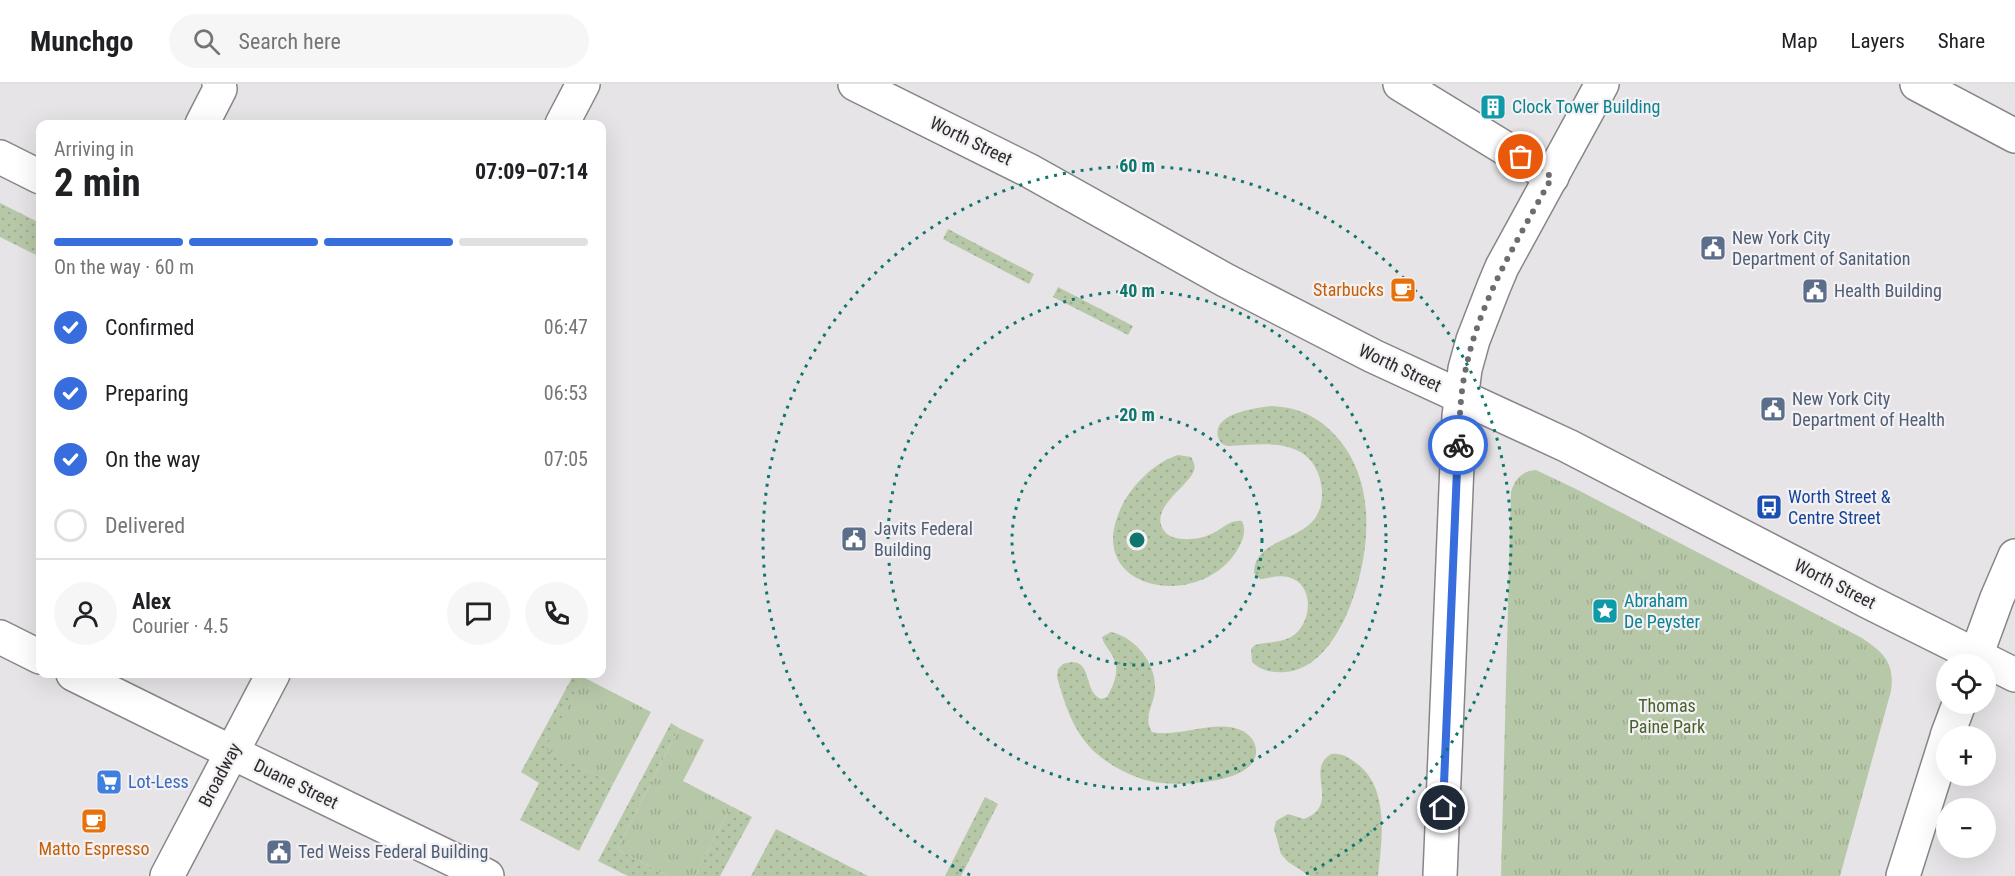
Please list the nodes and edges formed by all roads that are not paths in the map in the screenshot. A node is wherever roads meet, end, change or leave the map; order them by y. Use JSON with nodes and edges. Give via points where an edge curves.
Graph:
{"nodes":[{"id":1,"x":219,"y":84,"type":"edge"},
{"id":2,"x":584,"y":84,"type":"edge"},
{"id":3,"x":855,"y":84,"type":"edge"},
{"id":4,"x":1400,"y":84,"type":"edge"},
{"id":5,"x":1602,"y":84,"type":"edge"},
{"id":6,"x":1917,"y":84,"type":"edge"},
{"id":7,"x":204,"y":120,"type":"edge"},
{"id":8,"x":564,"y":120,"type":"edge"},
{"id":9,"x":2015,"y":136,"type":"edge"},
{"id":10,"x":0,"y":157,"type":"edge"},
{"id":11,"x":36,"y":175,"type":"edge"},
{"id":12,"x":1552,"y":177,"type":"junction"},
{"id":13,"x":1461,"y":397,"type":"junction"},
{"id":14,"x":2015,"y":556,"type":"edge"},
{"id":15,"x":0,"y":637,"type":"edge"},
{"id":16,"x":1964,"y":654,"type":"edge"},
{"id":17,"x":1977,"y":654,"type":"edge"},
{"id":18,"x":36,"y":655,"type":"edge"},
{"id":19,"x":1996,"y":668,"type":"edge"},
{"id":20,"x":2015,"y":675,"type":"edge"},
{"id":21,"x":81,"y":678,"type":"edge"},
{"id":22,"x":271,"y":678,"type":"edge"},
{"id":23,"x":231,"y":753,"type":"junction"},
{"id":24,"x":1936,"y":772,"type":"edge"},
{"id":25,"x":166,"y":876,"type":"edge"},
{"id":26,"x":487,"y":876,"type":"edge"},
{"id":27,"x":1440,"y":876,"type":"edge"},
{"id":28,"x":1903,"y":876,"type":"edge"}],
"edges":[{"from":1,"to":7,"type":"street"},
{"from":2,"to":8,"type":"street"},
{"from":3,"to":13,"type":"street","name":"Worth Street","via":[[1037,175],[1236,286]]},
{"from":4,"to":12,"type":"street"},
{"from":5,"to":12,"type":"street"},
{"from":6,"to":9,"type":"street"},
{"from":10,"to":11,"type":"street"},
{"from":12,"to":13,"type":"street","via":[[1502,267],[1473,340]]},
{"from":13,"to":16,"type":"street","name":"Worth Street","via":[[1568,447]]},
{"from":13,"to":27,"type":"street"},
{"from":14,"to":17,"type":"street"},
{"from":15,"to":18,"type":"street"},
{"from":19,"to":20,"type":"street","name":"Worth Street"},
{"from":21,"to":23,"type":"street","name":"Duane Street"},
{"from":22,"to":23,"type":"street","name":"Broadway"},
{"from":23,"to":25,"type":"street","name":"Broadway"},
{"from":23,"to":26,"type":"street","name":"Duane Street"},
{"from":24,"to":28,"type":"street"}]}
